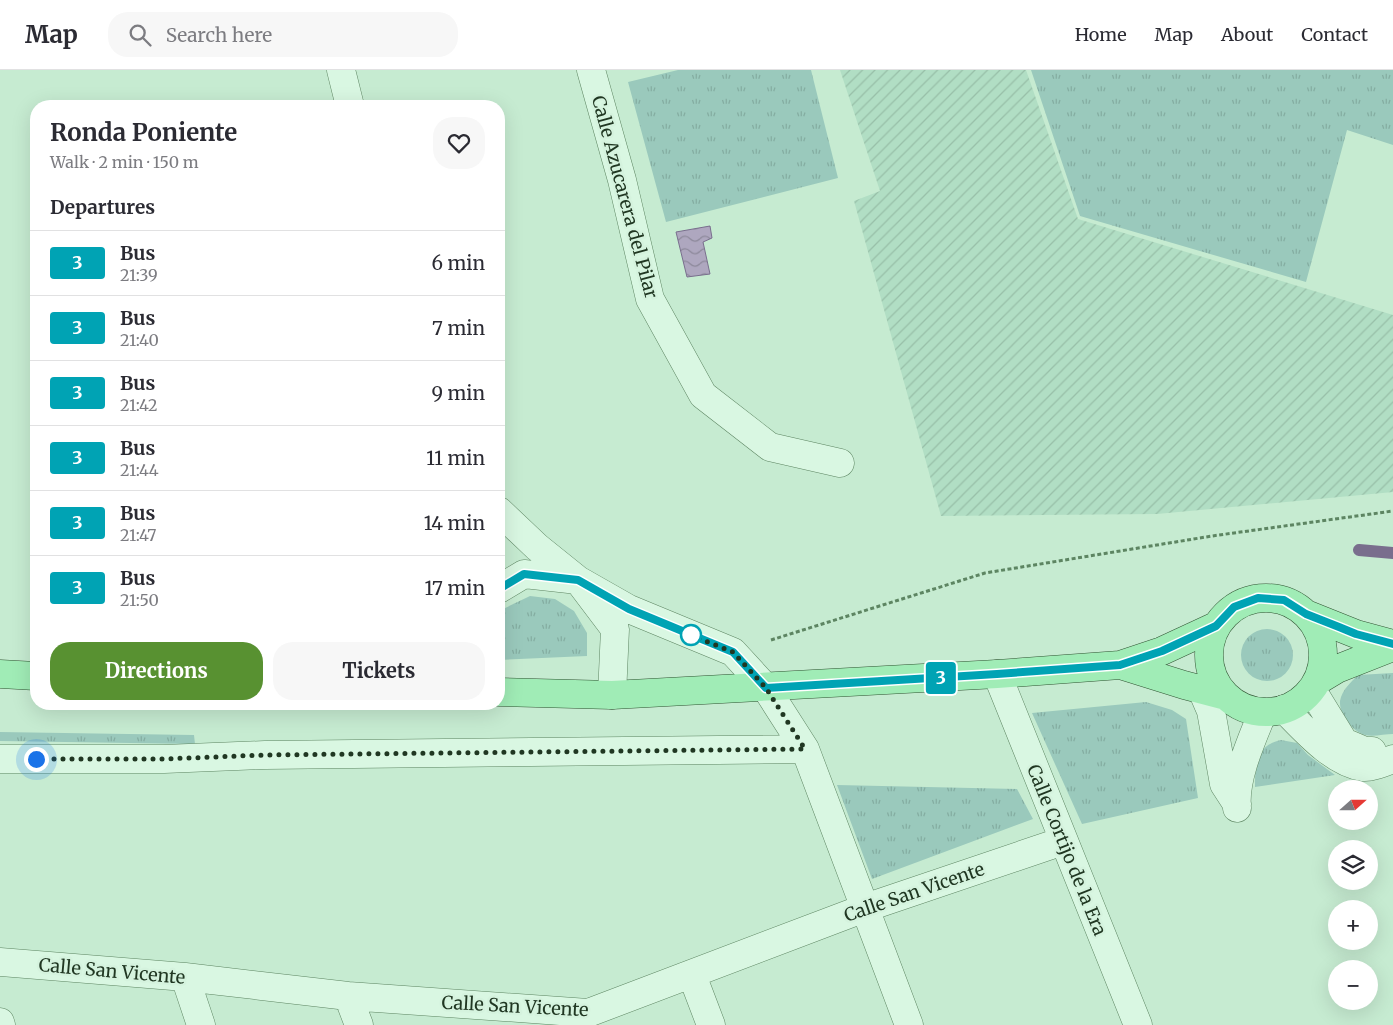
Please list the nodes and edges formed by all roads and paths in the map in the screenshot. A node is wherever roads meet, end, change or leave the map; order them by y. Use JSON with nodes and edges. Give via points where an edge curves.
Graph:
{"nodes":[{"id":1,"x":341,"y":70,"type":"edge"},
{"id":2,"x":591,"y":70,"type":"edge"},
{"id":3,"x":348,"y":100,"type":"edge"},
{"id":4,"x":840,"y":463,"type":"dead end"},
{"id":5,"x":1393,"y":511,"type":"edge"},
{"id":6,"x":505,"y":517,"type":"edge"},
{"id":7,"x":578,"y":580,"type":"junction"},
{"id":8,"x":505,"y":586,"type":"edge"},
{"id":9,"x":1306,"y":614,"type":"junction"},
{"id":10,"x":1216,"y":626,"type":"junction"},
{"id":11,"x":1393,"y":646,"type":"edge"},
{"id":12,"x":733,"y":652,"type":"junction"},
{"id":13,"x":1120,"y":665,"type":"junction"},
{"id":14,"x":0,"y":674,"type":"edge"},
{"id":15,"x":997,"y":674,"type":"junction"},
{"id":16,"x":30,"y":676,"type":"edge"},
{"id":17,"x":1315,"y":686,"type":"junction"},
{"id":18,"x":766,"y":688,"type":"junction"},
{"id":19,"x":505,"y":692,"type":"edge"},
{"id":20,"x":1214,"y":693,"type":"junction"},
{"id":21,"x":612,"y":695,"type":"junction"},
{"id":22,"x":1274,"y":711,"type":"junction"},
{"id":23,"x":805,"y":749,"type":"junction"},
{"id":24,"x":1393,"y":751,"type":"edge"},
{"id":25,"x":1393,"y":759,"type":"edge"},
{"id":26,"x":0,"y":760,"type":"edge"},
{"id":27,"x":1063,"y":841,"type":"junction"},
{"id":28,"x":865,"y":908,"type":"junction"},
{"id":29,"x":0,"y":962,"type":"edge"},
{"id":30,"x":692,"y":974,"type":"junction"},
{"id":31,"x":185,"y":977,"type":"junction"},
{"id":32,"x":348,"y":996,"type":"junction"},
{"id":33,"x":531,"y":1017,"type":"edge"},
{"id":34,"x":201,"y":1025,"type":"edge"},
{"id":35,"x":359,"y":1025,"type":"edge"},
{"id":36,"x":711,"y":1025,"type":"edge"},
{"id":37,"x":909,"y":1025,"type":"edge"},
{"id":38,"x":1138,"y":1025,"type":"edge"}],
"edges":[{"from":1,"to":3,"type":"street"},
{"from":2,"to":4,"type":"street","name":"Calle Azucarera del Pilar","via":[[622,180],[650,299],[703,395],[770,447]]},
{"from":5,"to":12,"type":"path","via":[[985,573]]},
{"from":6,"to":7,"type":"street","via":[[537,548]]},
{"from":7,"to":8,"type":"street","via":[[524,574]]},
{"from":7,"to":12,"type":"street","via":[[629,609]]},
{"from":7,"to":21,"type":"street","via":[[615,629]]},
{"from":9,"to":10,"type":"main road","via":[[1284,600],[1258,598],[1234,607]]},
{"from":9,"to":11,"type":"main road"},
{"from":9,"to":17,"type":"main road","via":[[1320,634],[1324,658]]},
{"from":10,"to":13,"type":"main road","via":[[1162,651]]},
{"from":10,"to":20,"type":"main road","via":[[1209,650]]},
{"from":11,"to":17,"type":"main road","via":[[1337,669]]},
{"from":12,"to":18,"type":"street"},
{"from":13,"to":15,"type":"main road"},
{"from":13,"to":20,"type":"main road"},
{"from":14,"to":16,"type":"main road"},
{"from":15,"to":18,"type":"main road"},
{"from":15,"to":27,"type":"street","name":"Calle Cortijo de la Era"},
{"from":17,"to":22,"type":"main road","via":[[1299,702]]},
{"from":17,"to":24,"type":"street","via":[[1344,742],[1365,751]]},
{"from":18,"to":21,"type":"main road"},
{"from":18,"to":23,"type":"street"},
{"from":19,"to":21,"type":"main road"},
{"from":20,"to":22,"type":"main road","via":[[1243,708]]},
{"from":20,"to":22,"type":"street","via":[[1211,711],[1224,784],[1237,811],[1240,778],[1251,742]]},
{"from":22,"to":25,"type":"street","via":[[1346,761],[1363,767]]},
{"from":23,"to":26,"type":"street"},
{"from":23,"to":28,"type":"street"},
{"from":27,"to":28,"type":"street","name":"Calle San Vicente"},
{"from":27,"to":38,"type":"street","name":"Calle Cortijo de la Era"},
{"from":28,"to":30,"type":"street","name":"Calle San Vicente"},
{"from":28,"to":37,"type":"street"},
{"from":29,"to":31,"type":"street","name":"Calle San Vicente"},
{"from":30,"to":33,"type":"street","name":"Calle San Vicente","via":[[588,1013]]},
{"from":30,"to":36,"type":"street"},
{"from":31,"to":32,"type":"street","name":"Calle San Vicente"},
{"from":31,"to":34,"type":"street"},
{"from":32,"to":33,"type":"street","name":"Calle San Vicente"},
{"from":32,"to":35,"type":"street"}]}
